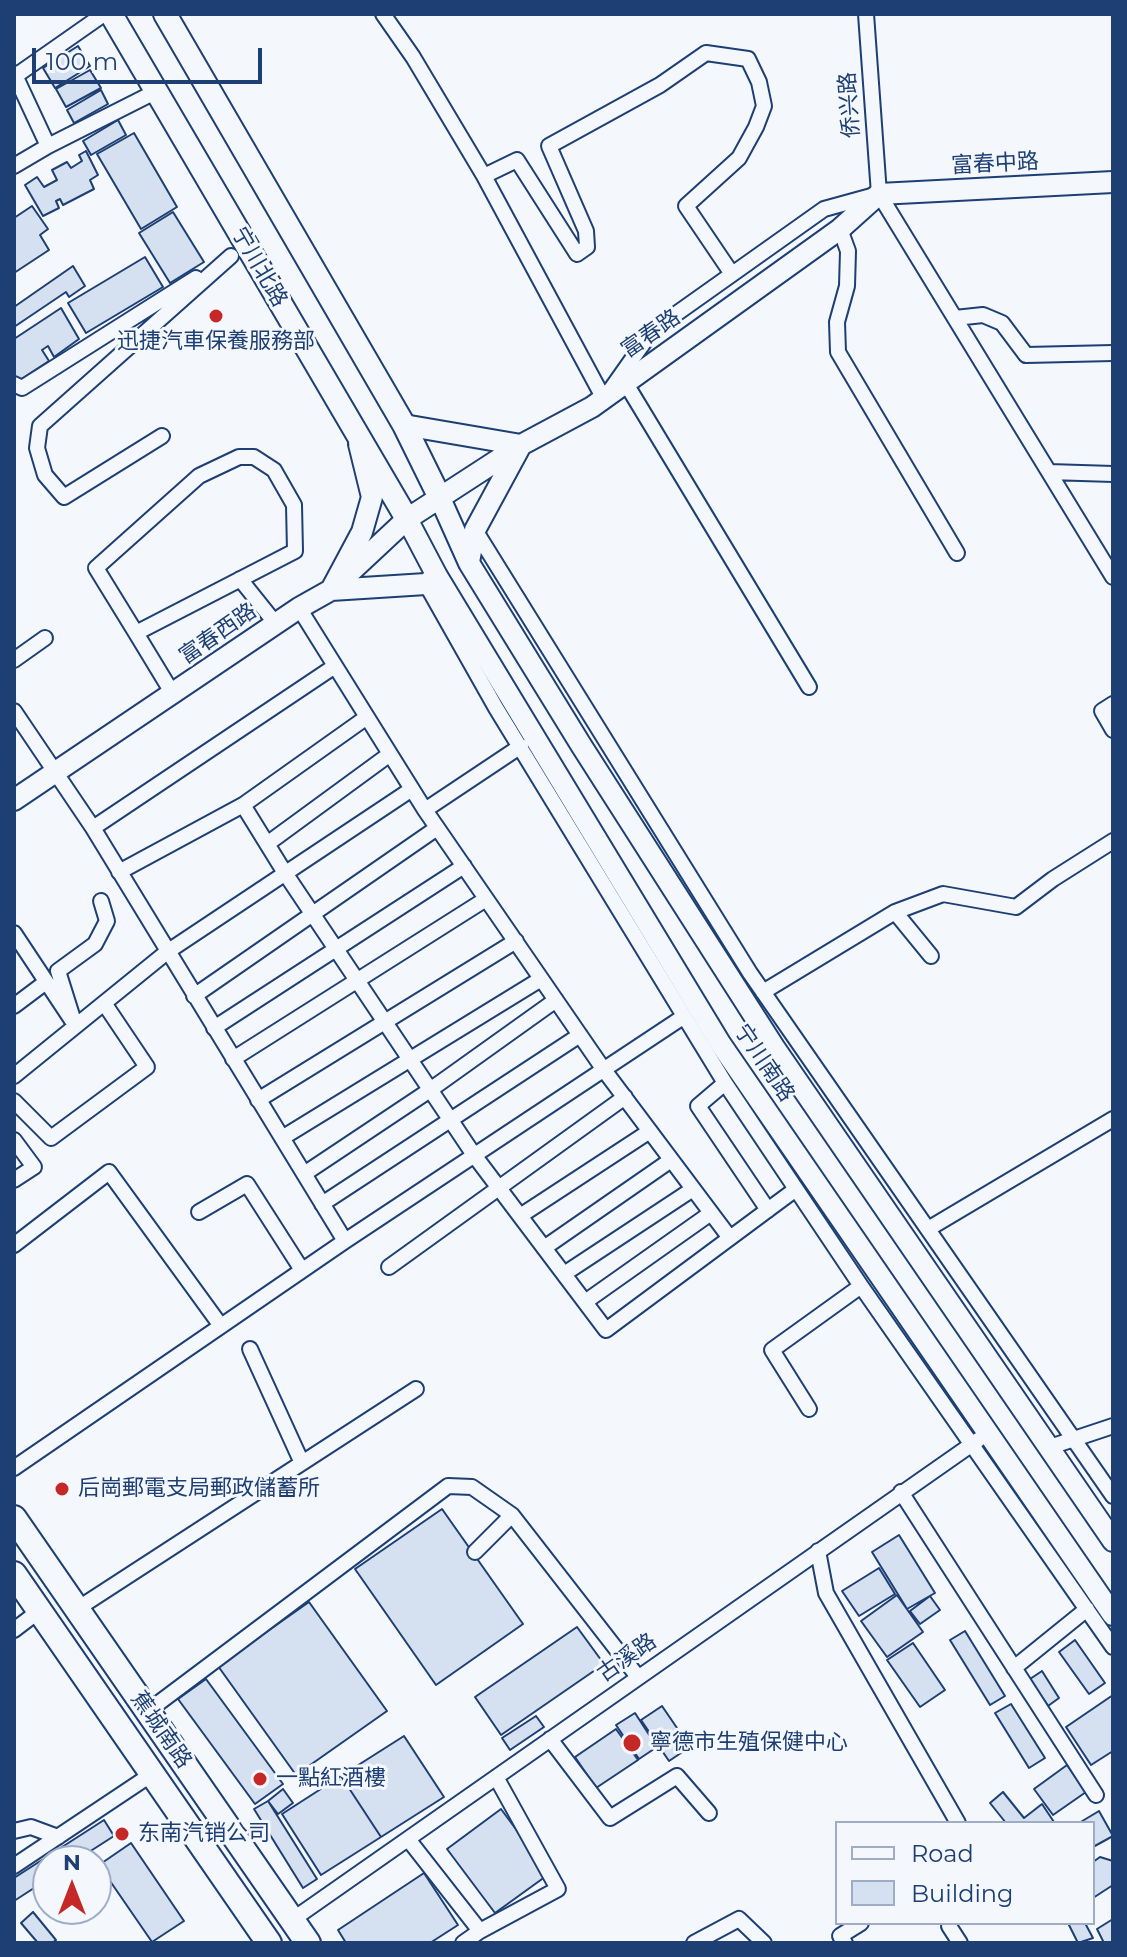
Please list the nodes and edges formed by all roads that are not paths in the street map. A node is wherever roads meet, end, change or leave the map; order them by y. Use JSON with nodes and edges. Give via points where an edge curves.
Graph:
{"nodes":[{"id":1,"x":104,"y":14,"type":"edge"},
{"id":2,"x":111,"y":14,"type":"edge"},
{"id":3,"x":165,"y":14,"type":"edge"},
{"id":4,"x":383,"y":14,"type":"edge"},
{"id":5,"x":866,"y":14,"type":"edge"},
{"id":6,"x":14,"y":75,"type":"edge"},
{"id":7,"x":157,"y":91,"type":"junction"},
{"id":8,"x":48,"y":146,"type":"junction"},
{"id":9,"x":14,"y":166,"type":"edge"},
{"id":10,"x":484,"y":176,"type":"junction"},
{"id":11,"x":1113,"y":182,"type":"edge"},
{"id":12,"x":879,"y":194,"type":"junction"},
{"id":13,"x":840,"y":229,"type":"junction"},
{"id":14,"x":238,"y":251,"type":"junction"},
{"id":15,"x":732,"y":274,"type":"junction"},
{"id":16,"x":955,"y":318,"type":"junction"},
{"id":17,"x":1113,"y":353,"type":"edge"},
{"id":18,"x":625,"y":382,"type":"junction"},
{"id":19,"x":14,"y":384,"type":"edge"},
{"id":20,"x":604,"y":399,"type":"junction"},
{"id":21,"x":404,"y":425,"type":"junction"},
{"id":22,"x":162,"y":436,"type":"dead end"},
{"id":23,"x":357,"y":436,"type":"junction"},
{"id":24,"x":521,"y":445,"type":"junction"},
{"id":25,"x":1049,"y":472,"type":"junction"},
{"id":26,"x":1113,"y":474,"type":"edge"},
{"id":27,"x":439,"y":496,"type":"junction"},
{"id":28,"x":407,"y":519,"type":"junction"},
{"id":29,"x":475,"y":530,"type":"junction"},
{"id":30,"x":957,"y":553,"type":"dead end"},
{"id":31,"x":469,"y":563,"type":"junction"},
{"id":32,"x":1113,"y":577,"type":"edge"},
{"id":33,"x":240,"y":579,"type":"junction"},
{"id":34,"x":432,"y":580,"type":"junction"},
{"id":35,"x":331,"y":590,"type":"junction"},
{"id":36,"x":299,"y":608,"type":"junction"},
{"id":37,"x":276,"y":624,"type":"junction"},
{"id":38,"x":136,"y":633,"type":"junction"},
{"id":39,"x":45,"y":638,"type":"dead end"},
{"id":40,"x":14,"y":660,"type":"edge"},
{"id":41,"x":335,"y":666,"type":"junction"},
{"id":42,"x":809,"y":687,"type":"dead end"},
{"id":43,"x":173,"y":694,"type":"junction"},
{"id":44,"x":1113,"y":704,"type":"edge"},
{"id":45,"x":14,"y":711,"type":"edge"},
{"id":46,"x":367,"y":717,"type":"junction"},
{"id":47,"x":1113,"y":730,"type":"edge"},
{"id":48,"x":521,"y":746,"type":"junction"},
{"id":49,"x":390,"y":754,"type":"junction"},
{"id":50,"x":56,"y":772,"type":"junction"},
{"id":51,"x":412,"y":789,"type":"junction"},
{"id":52,"x":14,"y":800,"type":"edge"},
{"id":53,"x":243,"y":805,"type":"junction"},
{"id":54,"x":425,"y":810,"type":"junction"},
{"id":55,"x":93,"y":828,"type":"junction"},
{"id":56,"x":437,"y":828,"type":"junction"},
{"id":57,"x":1113,"y":841,"type":"edge"},
{"id":58,"x":267,"y":844,"type":"junction"},
{"id":59,"x":464,"y":866,"type":"junction"},
{"id":60,"x":119,"y":872,"type":"junction"},
{"id":61,"x":285,"y":873,"type":"junction"},
{"id":62,"x":486,"y":899,"type":"junction"},
{"id":63,"x":101,"y":901,"type":"dead end"},
{"id":64,"x":895,"y":912,"type":"junction"},
{"id":65,"x":312,"y":913,"type":"junction"},
{"id":66,"x":14,"y":933,"type":"edge"},
{"id":67,"x":516,"y":941,"type":"junction"},
{"id":68,"x":336,"y":949,"type":"junction"},
{"id":69,"x":167,"y":952,"type":"junction"},
{"id":70,"x":931,"y":956,"type":"dead end"},
{"id":71,"x":541,"y":979,"type":"junction"},
{"id":72,"x":357,"y":981,"type":"junction"},
{"id":73,"x":46,"y":982,"type":"junction"},
{"id":74,"x":763,"y":992,"type":"junction"},
{"id":75,"x":194,"y":996,"type":"junction"},
{"id":76,"x":556,"y":1000,"type":"junction"},
{"id":77,"x":104,"y":1003,"type":"junction"},
{"id":78,"x":14,"y":1006,"type":"edge"},
{"id":79,"x":683,"y":1017,"type":"junction"},
{"id":80,"x":384,"y":1022,"type":"junction"},
{"id":81,"x":75,"y":1025,"type":"junction"},
{"id":82,"x":214,"y":1028,"type":"junction"},
{"id":83,"x":580,"y":1035,"type":"junction"},
{"id":84,"x":233,"y":1059,"type":"junction"},
{"id":85,"x":409,"y":1059,"type":"junction"},
{"id":86,"x":604,"y":1070,"type":"junction"},
{"id":87,"x":14,"y":1076,"type":"edge"},
{"id":88,"x":725,"y":1083,"type":"junction"},
{"id":89,"x":430,"y":1090,"type":"junction"},
{"id":90,"x":625,"y":1097,"type":"junction"},
{"id":91,"x":258,"y":1100,"type":"junction"},
{"id":92,"x":14,"y":1101,"type":"edge"},
{"id":93,"x":450,"y":1119,"type":"junction"},
{"id":94,"x":1113,"y":1119,"type":"edge"},
{"id":95,"x":650,"y":1131,"type":"junction"},
{"id":96,"x":282,"y":1138,"type":"junction"},
{"id":97,"x":14,"y":1140,"type":"edge"},
{"id":98,"x":474,"y":1155,"type":"junction"},
{"id":99,"x":671,"y":1160,"type":"junction"},
{"id":100,"x":304,"y":1174,"type":"junction"},
{"id":101,"x":14,"y":1180,"type":"edge"},
{"id":102,"x":498,"y":1188,"type":"junction"},
{"id":103,"x":693,"y":1189,"type":"junction"},
{"id":104,"x":796,"y":1189,"type":"junction"},
{"id":105,"x":322,"y":1204,"type":"junction"},
{"id":106,"x":768,"y":1210,"type":"junction"},
{"id":107,"x":199,"y":1212,"type":"dead end"},
{"id":108,"x":711,"y":1213,"type":"junction"},
{"id":109,"x":520,"y":1216,"type":"junction"},
{"id":110,"x":928,"y":1229,"type":"junction"},
{"id":111,"x":730,"y":1238,"type":"junction"},
{"id":112,"x":345,"y":1241,"type":"junction"},
{"id":113,"x":14,"y":1245,"type":"edge"},
{"id":114,"x":544,"y":1248,"type":"junction"},
{"id":115,"x":389,"y":1267,"type":"dead end"},
{"id":116,"x":302,"y":1270,"type":"junction"},
{"id":117,"x":564,"y":1274,"type":"junction"},
{"id":118,"x":861,"y":1286,"type":"junction"},
{"id":119,"x":585,"y":1302,"type":"junction"},
{"id":120,"x":221,"y":1326,"type":"junction"},
{"id":121,"x":250,"y":1349,"type":"dead end"},
{"id":122,"x":416,"y":1389,"type":"dead end"},
{"id":123,"x":809,"y":1409,"type":"dead end"},
{"id":124,"x":1113,"y":1426,"type":"edge"},
{"id":125,"x":980,"y":1439,"type":"junction"},
{"id":126,"x":1074,"y":1439,"type":"junction"},
{"id":127,"x":1050,"y":1447,"type":"junction"},
{"id":128,"x":302,"y":1463,"type":"junction"},
{"id":129,"x":14,"y":1468,"type":"edge"},
{"id":130,"x":901,"y":1492,"type":"junction"},
{"id":131,"x":1113,"y":1496,"type":"edge"},
{"id":132,"x":512,"y":1515,"type":"junction"},
{"id":133,"x":14,"y":1518,"type":"edge"},
{"id":134,"x":1113,"y":1541,"type":"edge"},
{"id":135,"x":818,"y":1551,"type":"junction"},
{"id":136,"x":475,"y":1552,"type":"dead end"},
{"id":137,"x":14,"y":1574,"type":"edge"},
{"id":138,"x":77,"y":1609,"type":"junction"},
{"id":139,"x":1087,"y":1609,"type":"junction"},
{"id":140,"x":39,"y":1611,"type":"junction"},
{"id":141,"x":1113,"y":1615,"type":"edge"},
{"id":142,"x":14,"y":1630,"type":"edge"},
{"id":143,"x":1113,"y":1647,"type":"edge"},
{"id":144,"x":1014,"y":1668,"type":"junction"},
{"id":145,"x":638,"y":1677,"type":"junction"},
{"id":146,"x":148,"y":1711,"type":"junction"},
{"id":147,"x":550,"y":1739,"type":"junction"},
{"id":148,"x":152,"y":1774,"type":"junction"},
{"id":149,"x":496,"y":1777,"type":"junction"},
{"id":150,"x":1096,"y":1795,"type":"dead end"},
{"id":151,"x":709,"y":1813,"type":"dead end"},
{"id":152,"x":957,"y":1821,"type":"edge"},
{"id":153,"x":14,"y":1831,"type":"edge"},
{"id":154,"x":58,"y":1837,"type":"junction"},
{"id":155,"x":408,"y":1839,"type":"junction"},
{"id":156,"x":14,"y":1866,"type":"edge"},
{"id":157,"x":292,"y":1920,"type":"junction"},
{"id":158,"x":858,"y":1925,"type":"edge"},
{"id":159,"x":949,"y":1926,"type":"dead end"},
{"id":160,"x":480,"y":1931,"type":"junction"},
{"id":161,"x":263,"y":1941,"type":"edge"},
{"id":162,"x":308,"y":1943,"type":"edge"},
{"id":163,"x":463,"y":1943,"type":"edge"},
{"id":164,"x":694,"y":1943,"type":"edge"},
{"id":165,"x":764,"y":1943,"type":"edge"},
{"id":166,"x":845,"y":1943,"type":"edge"},
{"id":167,"x":960,"y":1943,"type":"edge"}],
"edges":[{"from":1,"to":6,"type":"street"},
{"from":2,"to":7,"type":"main road","name":"宁川北路"},
{"from":3,"to":21,"type":"main road","name":"宁川北路"},
{"from":4,"to":10,"type":"street"},
{"from":5,"to":12,"type":"street","name":"侨兴路"},
{"from":6,"to":8,"type":"street"},
{"from":7,"to":8,"type":"street"},
{"from":7,"to":14,"type":"main road","name":"宁川北路"},
{"from":8,"to":9,"type":"street"},
{"from":10,"to":15,"type":"street","via":[[517,160],[577,254],[587,247],[586,231],[549,146],[660,85],[706,53],[748,59],[764,106],[756,127],[739,158],[686,206]]},
{"from":10,"to":20,"type":"street"},
{"from":11,"to":12,"type":"main road","name":"富春中路"},
{"from":12,"to":13,"type":"main road","name":"富春路"},
{"from":12,"to":15,"type":"street","via":[[824,209]]},
{"from":12,"to":16,"type":"street"},
{"from":13,"to":18,"type":"main road","name":"富春路"},
{"from":13,"to":30,"type":"street","via":[[848,251],[838,352]]},
{"from":14,"to":19,"type":"street","via":[[22,388]]},
{"from":14,"to":22,"type":"street","via":[[40,426],[37,448],[45,475],[64,497]]},
{"from":14,"to":23,"type":"main road","name":"宁川北路"},
{"from":15,"to":20,"type":"street","via":[[652,331]]},
{"from":16,"to":17,"type":"street","via":[[983,315],[1002,323],[1026,355]]},
{"from":16,"to":25,"type":"street"},
{"from":18,"to":20,"type":"main road","name":"富春路"},
{"from":18,"to":42,"type":"street"},
{"from":20,"to":24,"type":"main road","name":"富春路"},
{"from":21,"to":24,"type":"main road"},
{"from":21,"to":27,"type":"main road","name":"宁川北路"},
{"from":23,"to":28,"type":"main road","name":"宁川北路"},
{"from":23,"to":35,"type":"main road","via":[[372,497],[362,532]]},
{"from":24,"to":27,"type":"main road","name":"富春路"},
{"from":24,"to":29,"type":"main road"},
{"from":25,"to":26,"type":"street"},
{"from":25,"to":32,"type":"street"},
{"from":27,"to":28,"type":"main road","name":"富春西路"},
{"from":27,"to":31,"type":"main road","name":"宁川南路"},
{"from":28,"to":34,"type":"main road","name":"宁川南路"},
{"from":28,"to":35,"type":"main road","name":"富春西路"},
{"from":29,"to":31,"type":"main road"},
{"from":29,"to":74,"type":"street"},
{"from":31,"to":127,"type":"main road","name":"宁川南路","via":[[774,1047]]},
{"from":33,"to":37,"type":"street"},
{"from":33,"to":38,"type":"street"},
{"from":33,"to":38,"type":"street","via":[[295,551],[294,505],[274,470],[254,457],[239,457],[199,476],[96,568]]},
{"from":34,"to":35,"type":"main road"},
{"from":34,"to":48,"type":"street","via":[[496,708]]},
{"from":34,"to":125,"type":"main road","name":"宁川南路","via":[[720,1043]]},
{"from":35,"to":36,"type":"main road","name":"富春西路"},
{"from":36,"to":37,"type":"main road","name":"富春西路"},
{"from":36,"to":41,"type":"street"},
{"from":37,"to":43,"type":"main road","name":"富春西路"},
{"from":38,"to":43,"type":"street"},
{"from":39,"to":40,"type":"street"},
{"from":41,"to":46,"type":"street"},
{"from":41,"to":55,"type":"street"},
{"from":43,"to":50,"type":"main road","name":"富春西路"},
{"from":44,"to":47,"type":"street","via":[[1102,711]]},
{"from":45,"to":50,"type":"street"},
{"from":46,"to":49,"type":"street"},
{"from":46,"to":53,"type":"street"},
{"from":48,"to":54,"type":"street"},
{"from":48,"to":79,"type":"street"},
{"from":49,"to":51,"type":"street"},
{"from":49,"to":58,"type":"street"},
{"from":50,"to":52,"type":"main road","name":"富春西路"},
{"from":50,"to":55,"type":"street"},
{"from":51,"to":54,"type":"street"},
{"from":51,"to":61,"type":"street"},
{"from":53,"to":58,"type":"street"},
{"from":53,"to":60,"type":"street"},
{"from":54,"to":56,"type":"street"},
{"from":55,"to":60,"type":"street"},
{"from":56,"to":59,"type":"street"},
{"from":56,"to":65,"type":"street"},
{"from":57,"to":64,"type":"street","via":[[1016,907],[943,894]]},
{"from":58,"to":61,"type":"street"},
{"from":59,"to":62,"type":"street"},
{"from":59,"to":68,"type":"street"},
{"from":60,"to":69,"type":"street"},
{"from":61,"to":65,"type":"street"},
{"from":61,"to":69,"type":"street"},
{"from":62,"to":67,"type":"street"},
{"from":62,"to":72,"type":"street"},
{"from":63,"to":81,"type":"street","via":[[107,921],[95,944],[58,971]]},
{"from":64,"to":70,"type":"street"},
{"from":64,"to":74,"type":"street"},
{"from":65,"to":68,"type":"street"},
{"from":65,"to":75,"type":"street"},
{"from":66,"to":73,"type":"street"},
{"from":67,"to":71,"type":"street"},
{"from":67,"to":80,"type":"street"},
{"from":68,"to":72,"type":"street"},
{"from":68,"to":82,"type":"street"},
{"from":69,"to":75,"type":"street"},
{"from":69,"to":77,"type":"street"},
{"from":71,"to":76,"type":"street"},
{"from":71,"to":85,"type":"street"},
{"from":72,"to":80,"type":"street"},
{"from":72,"to":84,"type":"street"},
{"from":73,"to":78,"type":"street"},
{"from":73,"to":81,"type":"street"},
{"from":74,"to":110,"type":"street"},
{"from":75,"to":82,"type":"street"},
{"from":76,"to":83,"type":"street"},
{"from":76,"to":89,"type":"street"},
{"from":77,"to":81,"type":"street"},
{"from":77,"to":92,"type":"street","via":[[147,1067],[51,1138]]},
{"from":79,"to":86,"type":"street"},
{"from":79,"to":88,"type":"street"},
{"from":80,"to":85,"type":"street"},
{"from":80,"to":91,"type":"street"},
{"from":81,"to":87,"type":"street"},
{"from":82,"to":84,"type":"street"},
{"from":83,"to":86,"type":"street"},
{"from":83,"to":93,"type":"street"},
{"from":84,"to":91,"type":"street"},
{"from":85,"to":89,"type":"street"},
{"from":85,"to":96,"type":"street"},
{"from":86,"to":90,"type":"street"},
{"from":86,"to":98,"type":"street"},
{"from":88,"to":104,"type":"street"},
{"from":88,"to":106,"type":"street","via":[[698,1106]]},
{"from":89,"to":93,"type":"street"},
{"from":89,"to":100,"type":"street"},
{"from":90,"to":95,"type":"street"},
{"from":90,"to":102,"type":"street"},
{"from":91,"to":96,"type":"street"},
{"from":93,"to":98,"type":"street"},
{"from":93,"to":105,"type":"street"},
{"from":94,"to":110,"type":"street"},
{"from":95,"to":99,"type":"street"},
{"from":95,"to":109,"type":"street"},
{"from":96,"to":100,"type":"street"},
{"from":97,"to":101,"type":"street","via":[[34,1167]]},
{"from":98,"to":102,"type":"street"},
{"from":98,"to":112,"type":"street"},
{"from":99,"to":103,"type":"street"},
{"from":99,"to":114,"type":"street"},
{"from":100,"to":105,"type":"street"},
{"from":102,"to":109,"type":"street"},
{"from":102,"to":115,"type":"street"},
{"from":103,"to":108,"type":"street"},
{"from":103,"to":117,"type":"street"},
{"from":104,"to":106,"type":"street"},
{"from":104,"to":118,"type":"street"},
{"from":105,"to":112,"type":"street"},
{"from":106,"to":111,"type":"street"},
{"from":107,"to":116,"type":"street","via":[[247,1184]]},
{"from":108,"to":111,"type":"street"},
{"from":108,"to":119,"type":"street"},
{"from":109,"to":114,"type":"street"},
{"from":110,"to":126,"type":"street"},
{"from":111,"to":119,"type":"street","via":[[606,1330]]},
{"from":112,"to":116,"type":"street"},
{"from":113,"to":120,"type":"street","via":[[109,1172]]},
{"from":114,"to":117,"type":"street"},
{"from":116,"to":120,"type":"street"},
{"from":117,"to":119,"type":"street"},
{"from":118,"to":123,"type":"street","via":[[772,1350]]},
{"from":118,"to":125,"type":"street"},
{"from":120,"to":129,"type":"street"},
{"from":121,"to":128,"type":"street"},
{"from":122,"to":128,"type":"street"},
{"from":124,"to":126,"type":"street"},
{"from":125,"to":130,"type":"street","name":"古溪路"},
{"from":125,"to":139,"type":"street"},
{"from":125,"to":141,"type":"main road","name":"宁川南路"},
{"from":126,"to":127,"type":"street"},
{"from":126,"to":131,"type":"street"},
{"from":127,"to":134,"type":"main road","name":"宁川南路"},
{"from":128,"to":138,"type":"street"},
{"from":130,"to":135,"type":"street","name":"古溪路"},
{"from":130,"to":144,"type":"street"},
{"from":132,"to":136,"type":"street"},
{"from":132,"to":145,"type":"street"},
{"from":132,"to":146,"type":"street","via":[[472,1487],[448,1486]]},
{"from":133,"to":138,"type":"highway","name":"蕉城南路"},
{"from":135,"to":145,"type":"street","name":"古溪路"},
{"from":135,"to":152,"type":"street","via":[[826,1593]]},
{"from":137,"to":140,"type":"highway","name":"蕉城南路"},
{"from":138,"to":146,"type":"highway","name":"蕉城南路"},
{"from":139,"to":143,"type":"street"},
{"from":139,"to":144,"type":"street"},
{"from":140,"to":142,"type":"street"},
{"from":140,"to":148,"type":"highway","name":"蕉城南路"},
{"from":144,"to":150,"type":"street"},
{"from":145,"to":147,"type":"street","name":"古溪路"},
{"from":146,"to":157,"type":"highway","name":"蕉城南路"},
{"from":147,"to":149,"type":"street","name":"古溪路"},
{"from":147,"to":151,"type":"street","via":[[610,1818],[677,1776]]},
{"from":148,"to":154,"type":"street"},
{"from":148,"to":161,"type":"highway","name":"蕉城南路"},
{"from":149,"to":155,"type":"street","name":"古溪路"},
{"from":149,"to":160,"type":"street","via":[[558,1889]]},
{"from":153,"to":154,"type":"street","via":[[31,1827]]},
{"from":154,"to":156,"type":"street"},
{"from":155,"to":157,"type":"street","name":"古溪路"},
{"from":155,"to":160,"type":"street"},
{"from":157,"to":162,"type":"highway","name":"蕉城南路"},
{"from":158,"to":166,"type":"street","via":[[840,1936]]},
{"from":159,"to":167,"type":"street"},
{"from":160,"to":163,"type":"street"},
{"from":164,"to":165,"type":"street","via":[[739,1919]]}]}
